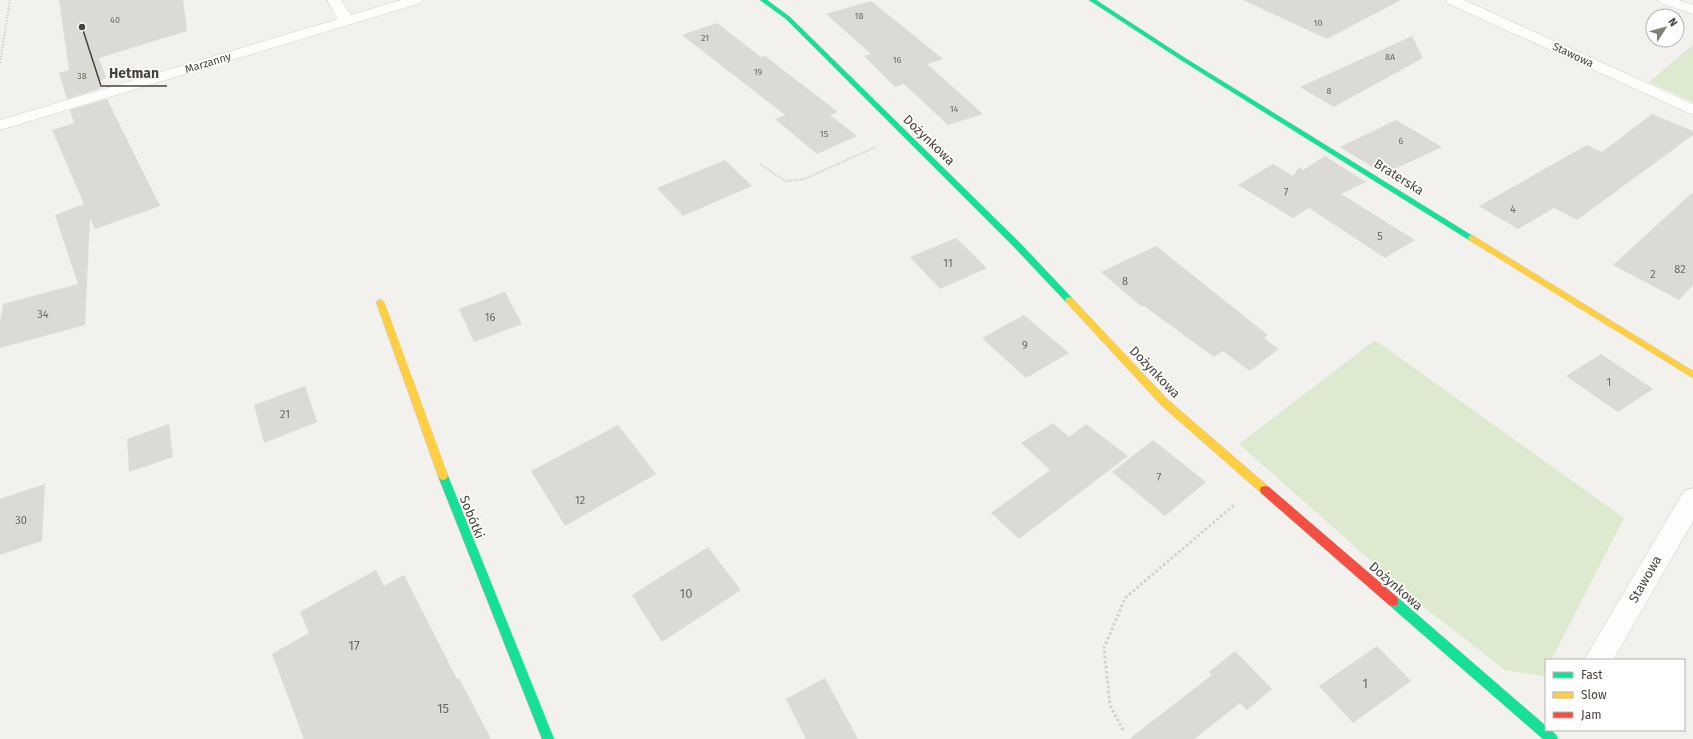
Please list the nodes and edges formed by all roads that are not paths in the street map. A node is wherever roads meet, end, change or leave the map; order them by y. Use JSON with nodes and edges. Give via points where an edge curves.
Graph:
{"nodes":[{"id":1,"x":334,"y":0,"type":"edge"},
{"id":2,"x":416,"y":0,"type":"edge"},
{"id":3,"x":763,"y":0,"type":"edge"},
{"id":4,"x":1092,"y":0,"type":"edge"},
{"id":5,"x":1452,"y":0,"type":"edge"},
{"id":6,"x":1665,"y":0,"type":"edge"},
{"id":7,"x":1693,"y":10,"type":"edge"},
{"id":8,"x":347,"y":21,"type":"junction"},
{"id":9,"x":1693,"y":110,"type":"edge"},
{"id":10,"x":0,"y":125,"type":"edge"},
{"id":11,"x":380,"y":302,"type":"dead end"},
{"id":12,"x":1693,"y":375,"type":"edge"},
{"id":13,"x":1693,"y":498,"type":"edge"},
{"id":14,"x":1599,"y":659,"type":"edge"},
{"id":15,"x":1545,"y":730,"type":"edge"},
{"id":16,"x":548,"y":739,"type":"edge"}],
"edges":[{"from":1,"to":8,"type":"street"},
{"from":2,"to":8,"type":"street","name":"Marzanny"},
{"from":3,"to":15,"type":"street","name":"Dożynkowa","via":[[788,18],[1017,245],[1164,402]]},
{"from":4,"to":12,"type":"street","name":"Braterska"},
{"from":5,"to":9,"type":"street","name":"Stawowa"},
{"from":6,"to":7,"type":"street"},
{"from":8,"to":10,"type":"street","name":"Marzanny"},
{"from":11,"to":16,"type":"street","name":"Sobótki","via":[[451,500]]},
{"from":13,"to":14,"type":"street","name":"Stawowa"}]}
